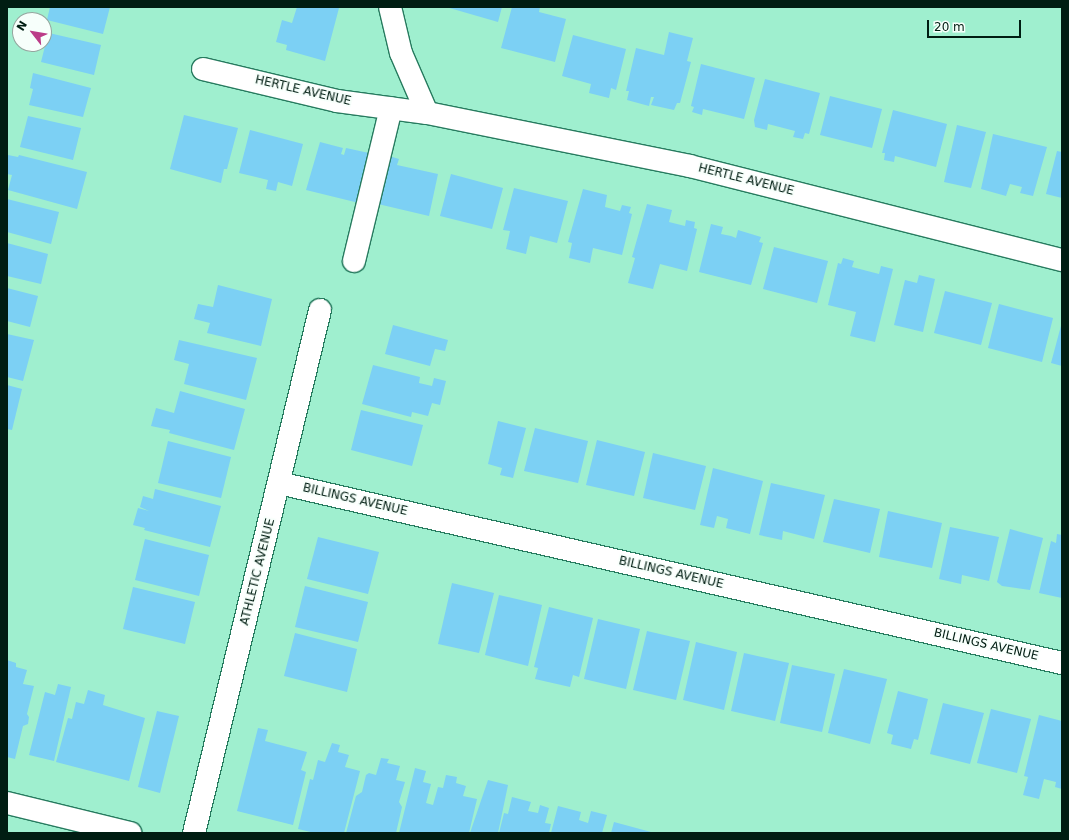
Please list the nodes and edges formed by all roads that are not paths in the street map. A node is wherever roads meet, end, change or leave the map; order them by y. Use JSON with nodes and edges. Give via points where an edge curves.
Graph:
{"nodes":[{"id":1,"x":390,"y":7,"type":"edge"},
{"id":2,"x":203,"y":69,"type":"dead end"},
{"id":3,"x":391,"y":108,"type":"junction"},
{"id":4,"x":428,"y":113,"type":"junction"},
{"id":5,"x":1062,"y":260,"type":"edge"},
{"id":6,"x":354,"y":261,"type":"dead end"},
{"id":7,"x":320,"y":310,"type":"dead end"},
{"id":8,"x":279,"y":483,"type":"junction"},
{"id":9,"x":1062,"y":663,"type":"edge"},
{"id":10,"x":7,"y":803,"type":"edge"},
{"id":11,"x":130,"y":833,"type":"edge"},
{"id":12,"x":194,"y":833,"type":"edge"}],
"edges":[{"from":1,"to":4,"type":"street","via":[[401,53]]},
{"from":2,"to":3,"type":"street","name":"HERTLE AVENUE","via":[[337,101]]},
{"from":3,"to":4,"type":"street","name":"HERTLE AVENUE"},
{"from":3,"to":6,"type":"street"},
{"from":4,"to":5,"type":"street","name":"HERTLE AVENUE","via":[[690,166]]},
{"from":7,"to":8,"type":"street","name":"ATHLETIC AVENUE"},
{"from":8,"to":9,"type":"street","name":"BILLINGS AVENUE"},
{"from":8,"to":12,"type":"street","name":"ATHLETIC AVENUE"},
{"from":10,"to":11,"type":"street"}]}
